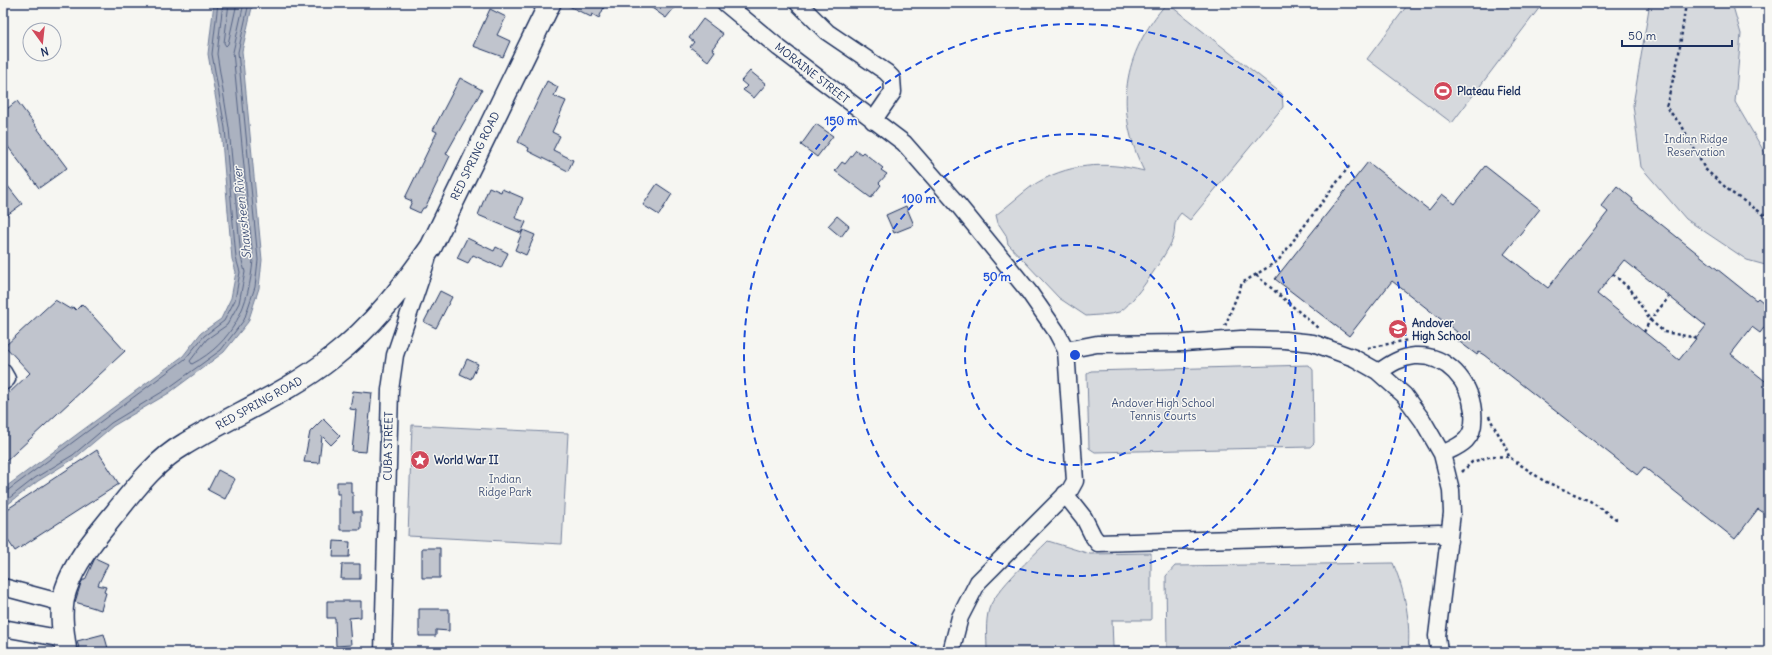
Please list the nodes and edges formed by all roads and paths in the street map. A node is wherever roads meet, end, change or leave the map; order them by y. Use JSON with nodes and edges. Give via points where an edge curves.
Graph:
{"nodes":[{"id":1,"x":550,"y":3,"type":"edge"},
{"id":2,"x":725,"y":3,"type":"edge"},
{"id":3,"x":798,"y":3,"type":"edge"},
{"id":4,"x":1686,"y":3,"type":"edge"},
{"id":5,"x":873,"y":121,"type":"junction"},
{"id":6,"x":1350,"y":165,"type":"dead end"},
{"id":7,"x":1769,"y":218,"type":"edge"},
{"id":8,"x":431,"y":247,"type":"junction"},
{"id":9,"x":1613,"y":274,"type":"dead end"},
{"id":10,"x":1256,"y":275,"type":"junction"},
{"id":11,"x":1669,"y":297,"type":"dead end"},
{"id":12,"x":1650,"y":320,"type":"junction"},
{"id":13,"x":1231,"y":328,"type":"dead end"},
{"id":14,"x":1320,"y":330,"type":"dead end"},
{"id":15,"x":1644,"y":332,"type":"dead end"},
{"id":16,"x":1697,"y":338,"type":"dead end"},
{"id":17,"x":1412,"y":341,"type":"dead end"},
{"id":18,"x":1364,"y":348,"type":"dead end"},
{"id":19,"x":1066,"y":350,"type":"junction"},
{"id":20,"x":3,"y":372,"type":"edge"},
{"id":21,"x":1378,"y":372,"type":"junction"},
{"id":22,"x":3,"y":382,"type":"edge"},
{"id":23,"x":1488,"y":409,"type":"dead end"},
{"id":24,"x":1442,"y":454,"type":"junction"},
{"id":25,"x":1509,"y":457,"type":"junction"},
{"id":26,"x":1451,"y":490,"type":"junction"},
{"id":27,"x":1065,"y":494,"type":"junction"},
{"id":28,"x":1615,"y":521,"type":"dead end"},
{"id":29,"x":1449,"y":541,"type":"junction"},
{"id":30,"x":3,"y":587,"type":"edge"},
{"id":31,"x":56,"y":601,"type":"junction"},
{"id":32,"x":3,"y":628,"type":"edge"},
{"id":33,"x":65,"y":646,"type":"edge"},
{"id":34,"x":383,"y":652,"type":"edge"},
{"id":35,"x":951,"y":652,"type":"edge"},
{"id":36,"x":1439,"y":652,"type":"edge"}],
"edges":[{"from":1,"to":8,"type":"main road","name":"RED SPRING ROAD"},
{"from":2,"to":5,"type":"street","name":"MORAINE STREET"},
{"from":3,"to":5,"type":"street","via":[[827,32],[892,78],[893,92]]},
{"from":4,"to":7,"type":"path","via":[[1678,60],[1666,107],[1682,126],[1705,169],[1732,193]]},
{"from":5,"to":19,"type":"street","name":"MORAINE STREET","via":[[904,143],[995,250],[1056,330]]},
{"from":6,"to":10,"type":"path","via":[[1278,261]]},
{"from":8,"to":31,"type":"main road","name":"RED SPRING ROAD","via":[[376,318],[334,357],[288,389],[185,443],[157,464],[84,552],[66,590]]},
{"from":8,"to":34,"type":"street","name":"CUBA STREET","via":[[395,356],[390,390]]},
{"from":9,"to":12,"type":"path","via":[[1631,290]]},
{"from":10,"to":13,"type":"path","via":[[1242,283],[1224,328]]},
{"from":10,"to":14,"type":"path"},
{"from":11,"to":12,"type":"path"},
{"from":12,"to":15,"type":"path"},
{"from":12,"to":16,"type":"path","via":[[1664,332]]},
{"from":17,"to":18,"type":"path"},
{"from":19,"to":21,"type":"street","via":[[1097,344],[1285,340],[1313,343],[1354,358]]},
{"from":19,"to":27,"type":"street","via":[[1075,476],[1073,486]]},
{"from":20,"to":22,"type":"street","via":[[7,379]]},
{"from":21,"to":24,"type":"street","via":[[1404,395]]},
{"from":21,"to":24,"type":"street","via":[[1403,358],[1415,356],[1440,360],[1461,378],[1471,399],[1474,424],[1467,439],[1458,447]]},
{"from":23,"to":25,"type":"path","via":[[1493,426]]},
{"from":24,"to":26,"type":"street"},
{"from":25,"to":26,"type":"path","via":[[1492,456],[1472,462],[1461,473],[1464,487]]},
{"from":25,"to":28,"type":"path","via":[[1544,481],[1590,500],[1616,519]]},
{"from":26,"to":29,"type":"street"},
{"from":27,"to":29,"type":"street","via":[[1084,518],[1098,543],[1439,533]]},
{"from":27,"to":35,"type":"street","via":[[978,582],[960,617]]},
{"from":29,"to":36,"type":"street","via":[[1437,636]]},
{"from":30,"to":31,"type":"street"},
{"from":31,"to":33,"type":"main road","name":"RED SPRING ROAD"},
{"from":32,"to":33,"type":"street","via":[[43,635]]}]}
